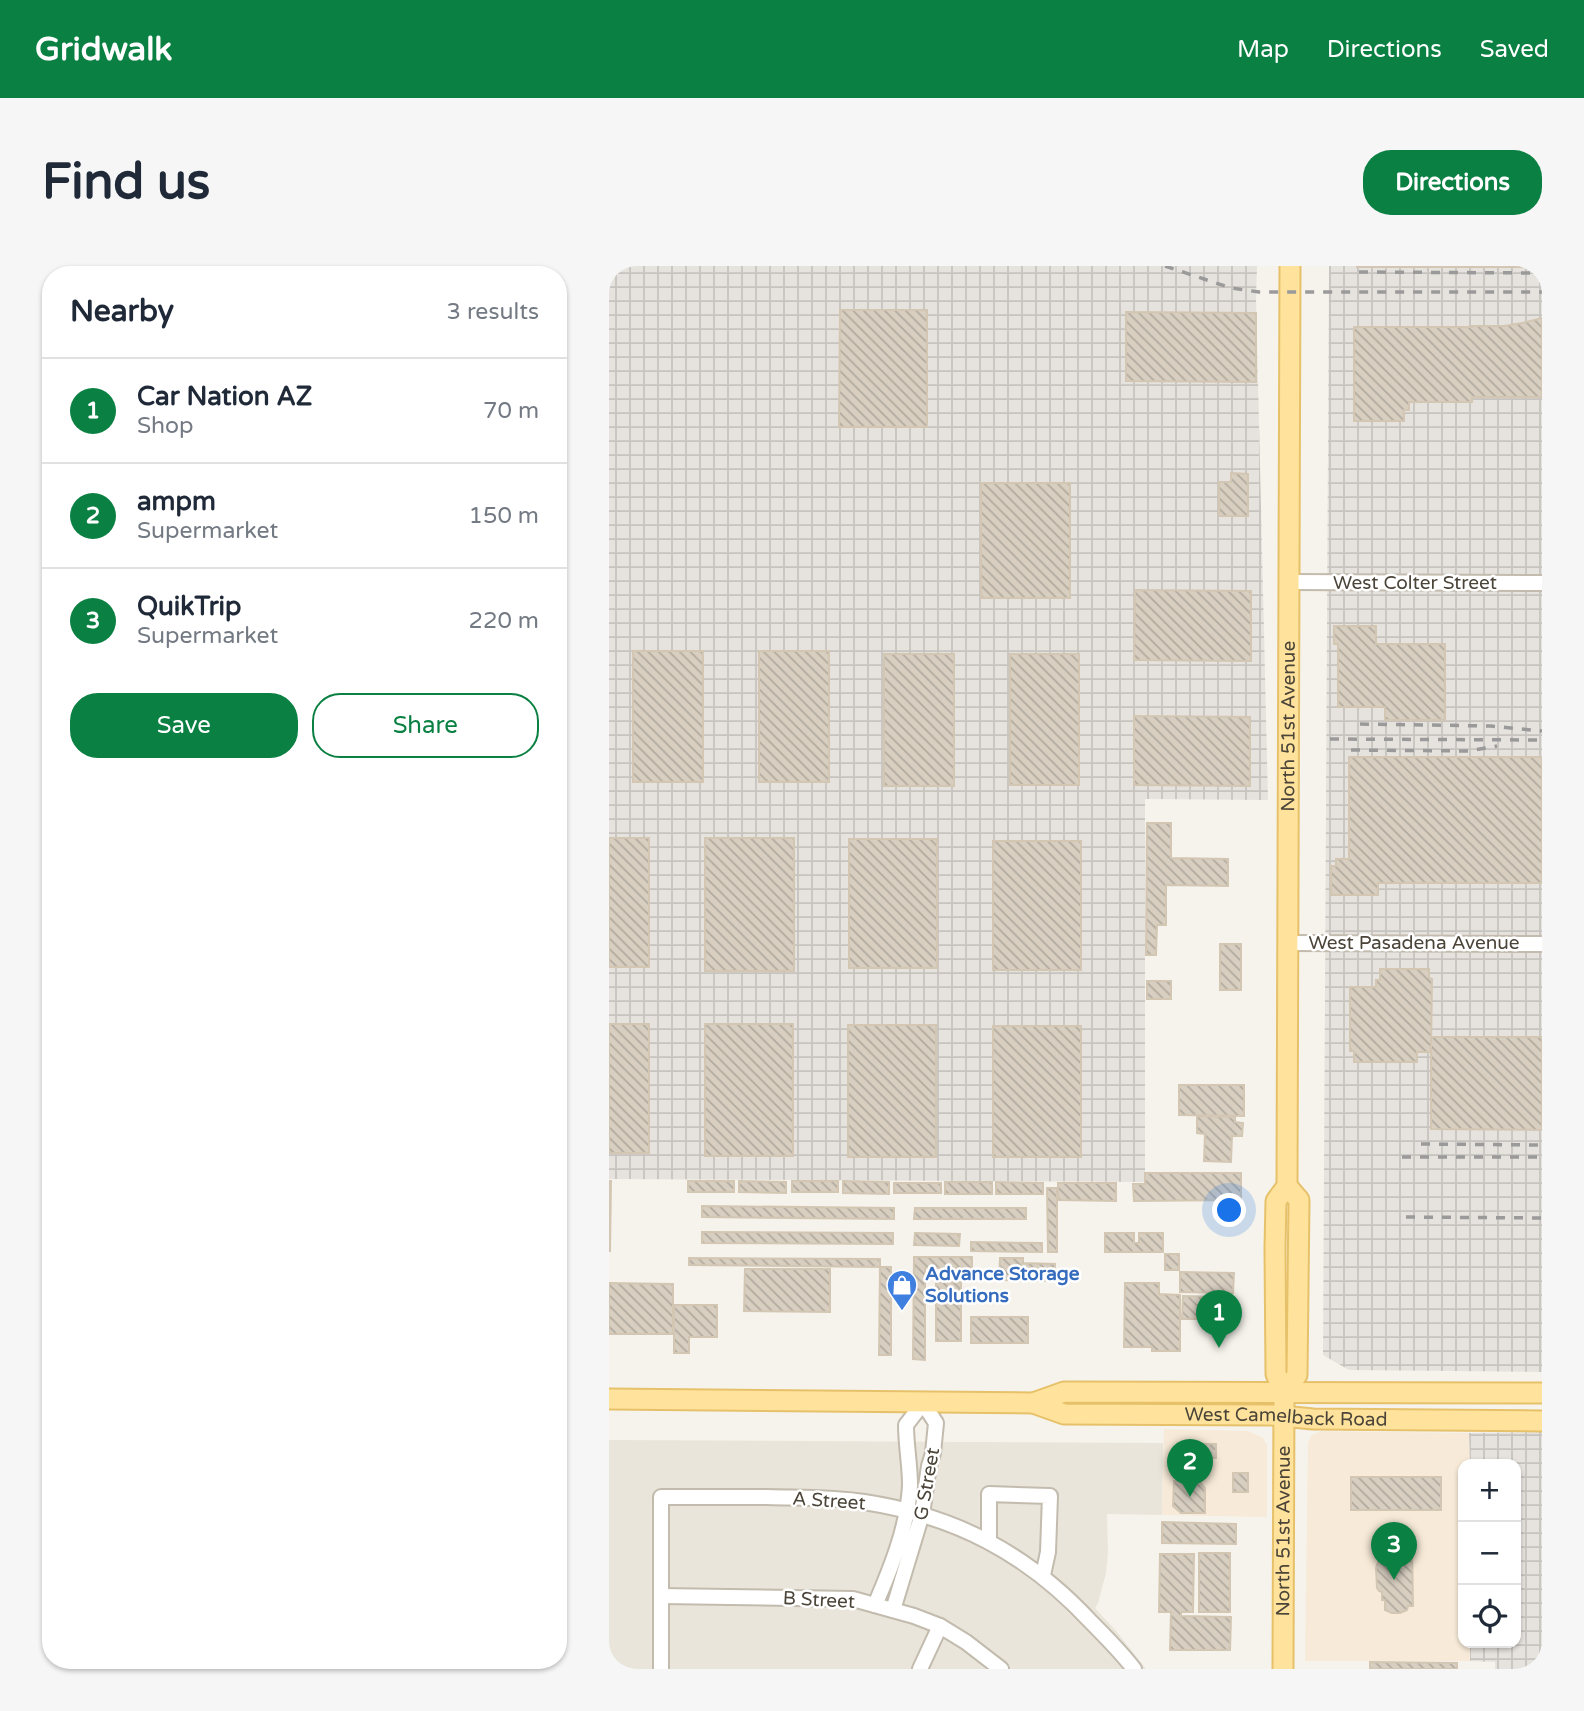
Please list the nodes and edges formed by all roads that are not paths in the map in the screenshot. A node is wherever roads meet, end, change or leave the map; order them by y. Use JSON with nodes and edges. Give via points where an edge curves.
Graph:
{"nodes":[{"id":1,"x":1290,"y":266,"type":"edge"},
{"id":2,"x":1288,"y":582,"type":"junction"},
{"id":3,"x":1542,"y":583,"type":"edge"},
{"id":4,"x":1287,"y":943,"type":"junction"},
{"id":5,"x":1542,"y":944,"type":"edge"},
{"id":6,"x":1284,"y":1393,"type":"junction"},
{"id":7,"x":1542,"y":1393,"type":"edge"},
{"id":8,"x":609,"y":1399,"type":"edge"},
{"id":9,"x":923,"y":1403,"type":"junction"},
{"id":10,"x":1033,"y":1403,"type":"junction"},
{"id":11,"x":1284,"y":1415,"type":"junction"},
{"id":12,"x":1542,"y":1421,"type":"edge"},
{"id":13,"x":906,"y":1511,"type":"junction"},
{"id":14,"x":922,"y":1514,"type":"junction"},
{"id":15,"x":989,"y":1542,"type":"junction"},
{"id":16,"x":1043,"y":1576,"type":"junction"},
{"id":17,"x":661,"y":1596,"type":"junction"},
{"id":18,"x":875,"y":1605,"type":"junction"},
{"id":19,"x":893,"y":1610,"type":"junction"},
{"id":20,"x":940,"y":1626,"type":"junction"},
{"id":21,"x":1283,"y":1635,"type":"junction"},
{"id":22,"x":661,"y":1669,"type":"edge"},
{"id":23,"x":920,"y":1669,"type":"edge"},
{"id":24,"x":1001,"y":1669,"type":"edge"},
{"id":25,"x":1134,"y":1669,"type":"edge"},
{"id":26,"x":1269,"y":1669,"type":"edge"},
{"id":27,"x":1283,"y":1669,"type":"edge"}],
"edges":[{"from":1,"to":2,"type":"main road","name":"North 51st Avenue"},
{"from":2,"to":3,"type":"street","name":"West Colter Street"},
{"from":2,"to":4,"type":"main road","name":"North 51st Avenue"},
{"from":4,"to":5,"type":"street","name":"West Pasadena Avenue"},
{"from":4,"to":6,"type":"main road","name":"North 51st Avenue","via":[[1287,1186],[1276,1201],[1275,1248],[1276,1374]]},
{"from":6,"to":7,"type":"main road","name":"West Camelback Road"},
{"from":6,"to":10,"type":"main road","name":"West Camelback Road","via":[[1064,1392]]},
{"from":6,"to":11,"type":"main road","name":"North 51st Avenue"},
{"from":8,"to":9,"type":"main road","name":"West Camelback Road"},
{"from":9,"to":10,"type":"main road","name":"West Camelback Road"},
{"from":9,"to":13,"type":"street","name":"G Street","via":[[906,1425],[910,1486]]},
{"from":9,"to":14,"type":"street","name":"G Street","via":[[936,1423]]},
{"from":10,"to":11,"type":"main road","name":"West Camelback Road","via":[[1065,1414]]},
{"from":11,"to":12,"type":"main road","name":"West Camelback Road"},
{"from":11,"to":21,"type":"main road","name":"North 51st Avenue"},
{"from":13,"to":14,"type":"street","name":"A Street"},
{"from":13,"to":17,"type":"street","name":"A Street","via":[[832,1499],[661,1497]]},
{"from":13,"to":18,"type":"street","name":"G Street"},
{"from":14,"to":15,"type":"street","name":"A Street"},
{"from":14,"to":19,"type":"street","name":"G Street"},
{"from":15,"to":16,"type":"street","name":"A Street"},
{"from":15,"to":16,"type":"street","via":[[989,1494],[1050,1496]]},
{"from":16,"to":25,"type":"street","name":"A Street"},
{"from":17,"to":18,"type":"street","name":"B Street","via":[[853,1599]]},
{"from":17,"to":22,"type":"street"},
{"from":18,"to":19,"type":"street","name":"B Street"},
{"from":19,"to":20,"type":"street","name":"B Street"},
{"from":20,"to":23,"type":"street"},
{"from":20,"to":24,"type":"street","name":"B Street"},
{"from":21,"to":26,"type":"main road"},
{"from":21,"to":27,"type":"main road","name":"North 51st Avenue"}]}
